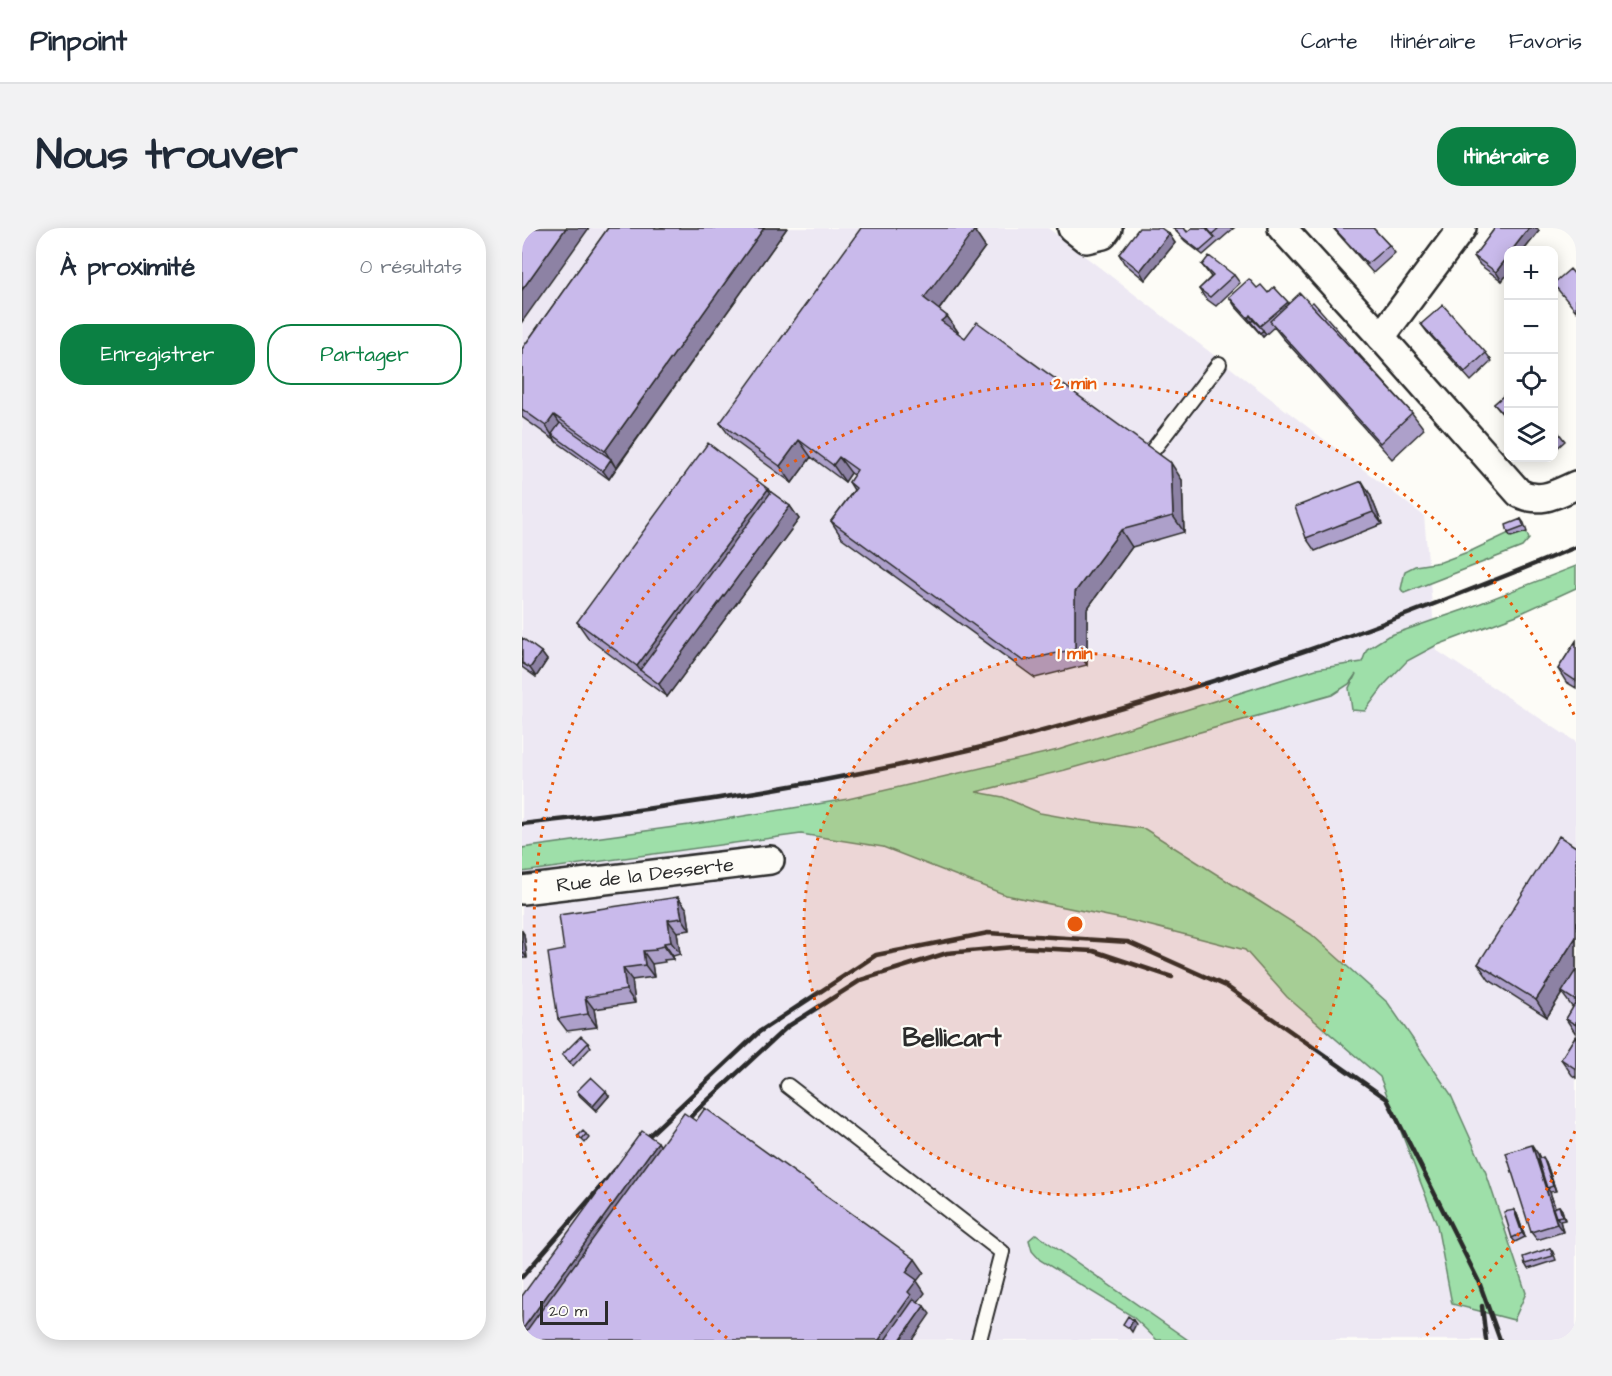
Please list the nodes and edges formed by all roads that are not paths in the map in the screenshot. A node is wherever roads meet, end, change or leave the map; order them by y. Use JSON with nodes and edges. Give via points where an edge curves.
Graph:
{"nodes":[{"id":1,"x":1072,"y":228,"type":"edge"},
{"id":2,"x":1108,"y":228,"type":"edge"},
{"id":3,"x":1282,"y":228,"type":"edge"},
{"id":4,"x":1462,"y":228,"type":"edge"},
{"id":5,"x":1381,"y":337,"type":"junction"},
{"id":6,"x":1219,"y":364,"type":"dead end"},
{"id":7,"x":1154,"y":450,"type":"edge"},
{"id":8,"x":1576,"y":485,"type":"edge"},
{"id":9,"x":770,"y":860,"type":"dead end"},
{"id":10,"x":522,"y":890,"type":"edge"},
{"id":11,"x":788,"y":1086,"type":"dead end"},
{"id":12,"x":979,"y":1340,"type":"edge"}],
"edges":[{"from":1,"to":2,"type":"street","via":[[1086,239],[1103,235]]},
{"from":3,"to":5,"type":"street"},
{"from":4,"to":5,"type":"street"},
{"from":5,"to":8,"type":"street","via":[[1519,493],[1539,499]]},
{"from":6,"to":7,"type":"lane"},
{"from":9,"to":10,"type":"street","name":"Rue de la Desserte"},
{"from":11,"to":12,"type":"lane","via":[[1002,1252]]}]}
